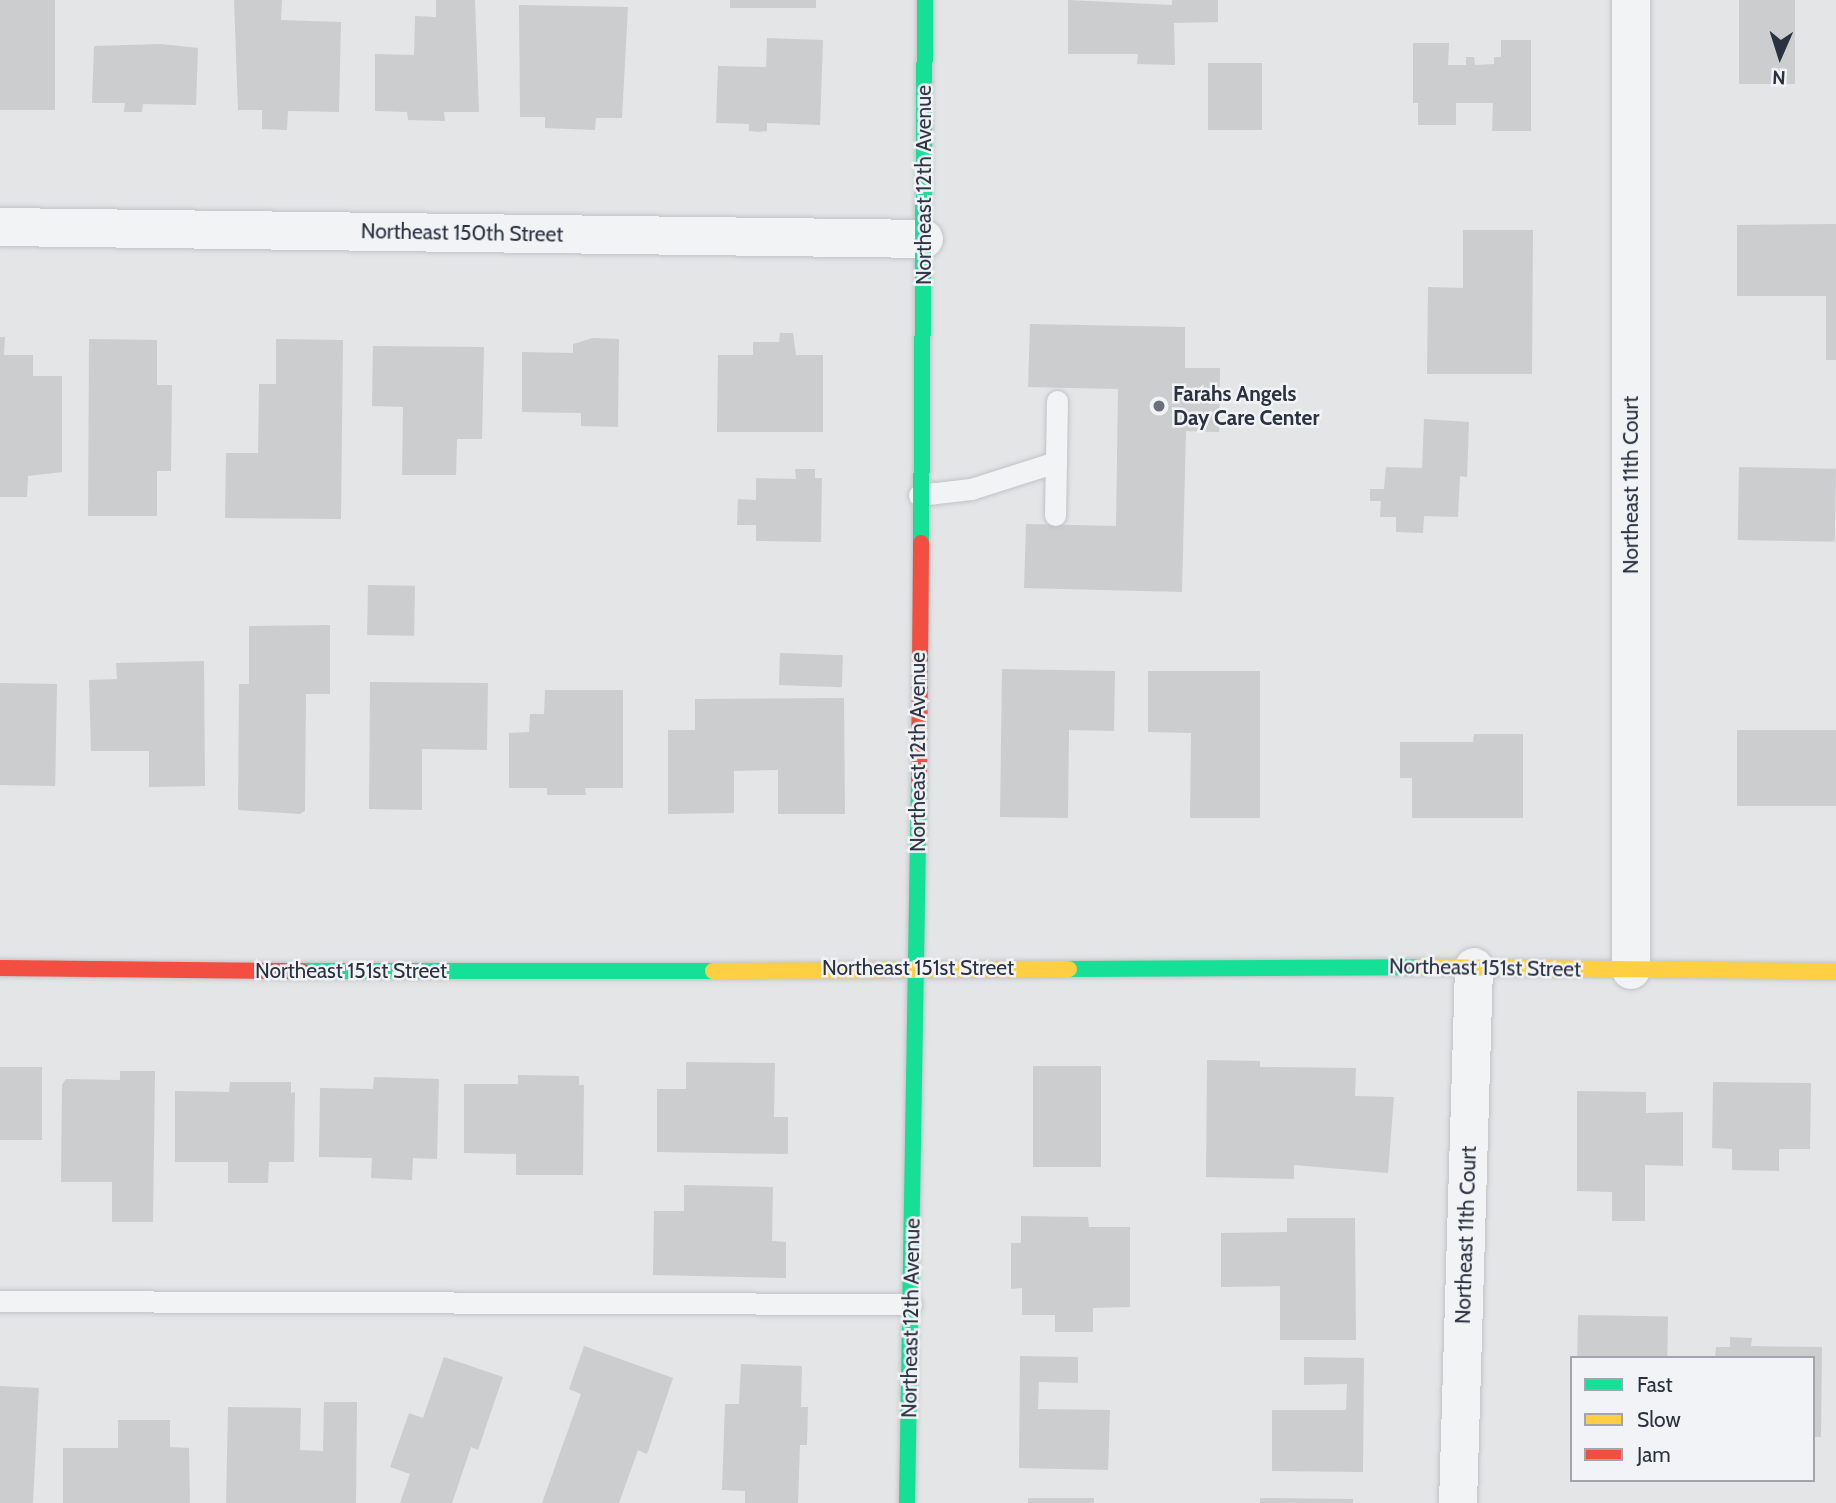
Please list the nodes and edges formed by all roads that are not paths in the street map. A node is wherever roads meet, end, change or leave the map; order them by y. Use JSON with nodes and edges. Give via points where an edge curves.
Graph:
{"nodes":[{"id":1,"x":925,"y":0,"type":"edge"},
{"id":2,"x":1631,"y":0,"type":"edge"},
{"id":3,"x":0,"y":227,"type":"edge"},
{"id":4,"x":924,"y":239,"type":"junction"},
{"id":5,"x":1057,"y":401,"type":"dead end"},
{"id":6,"x":1056,"y":462,"type":"junction"},
{"id":7,"x":919,"y":495,"type":"junction"},
{"id":8,"x":1055,"y":514,"type":"dead end"},
{"id":9,"x":917,"y":967,"type":"junction"},
{"id":10,"x":1474,"y":967,"type":"junction"},
{"id":11,"x":0,"y":968,"type":"edge"},
{"id":12,"x":1631,"y":970,"type":"junction"},
{"id":13,"x":1836,"y":971,"type":"edge"},
{"id":14,"x":0,"y":1301,"type":"edge"},
{"id":15,"x":911,"y":1304,"type":"junction"},
{"id":16,"x":907,"y":1503,"type":"edge"},
{"id":17,"x":1458,"y":1503,"type":"edge"}],
"edges":[{"from":1,"to":4,"type":"street","name":"Northeast 12th Avenue"},
{"from":2,"to":12,"type":"street","name":"Northeast 11th Court"},
{"from":3,"to":4,"type":"street","name":"Northeast 150th Street"},
{"from":4,"to":7,"type":"street","name":"Northeast 12th Avenue"},
{"from":5,"to":6,"type":"lane"},
{"from":6,"to":7,"type":"lane","via":[[971,489]]},
{"from":6,"to":8,"type":"lane"},
{"from":7,"to":9,"type":"street","name":"Northeast 12th Avenue"},
{"from":9,"to":10,"type":"street","name":"Northeast 151st Street"},
{"from":9,"to":11,"type":"street","name":"Northeast 151st Street","via":[[418,972]]},
{"from":9,"to":15,"type":"street","name":"Northeast 12th Avenue"},
{"from":10,"to":12,"type":"street","name":"Northeast 151st Street"},
{"from":10,"to":17,"type":"street","name":"Northeast 11th Court"},
{"from":12,"to":13,"type":"street","name":"Northeast 151st Street"},
{"from":14,"to":15,"type":"lane"},
{"from":15,"to":16,"type":"street","name":"Northeast 12th Avenue"}]}
